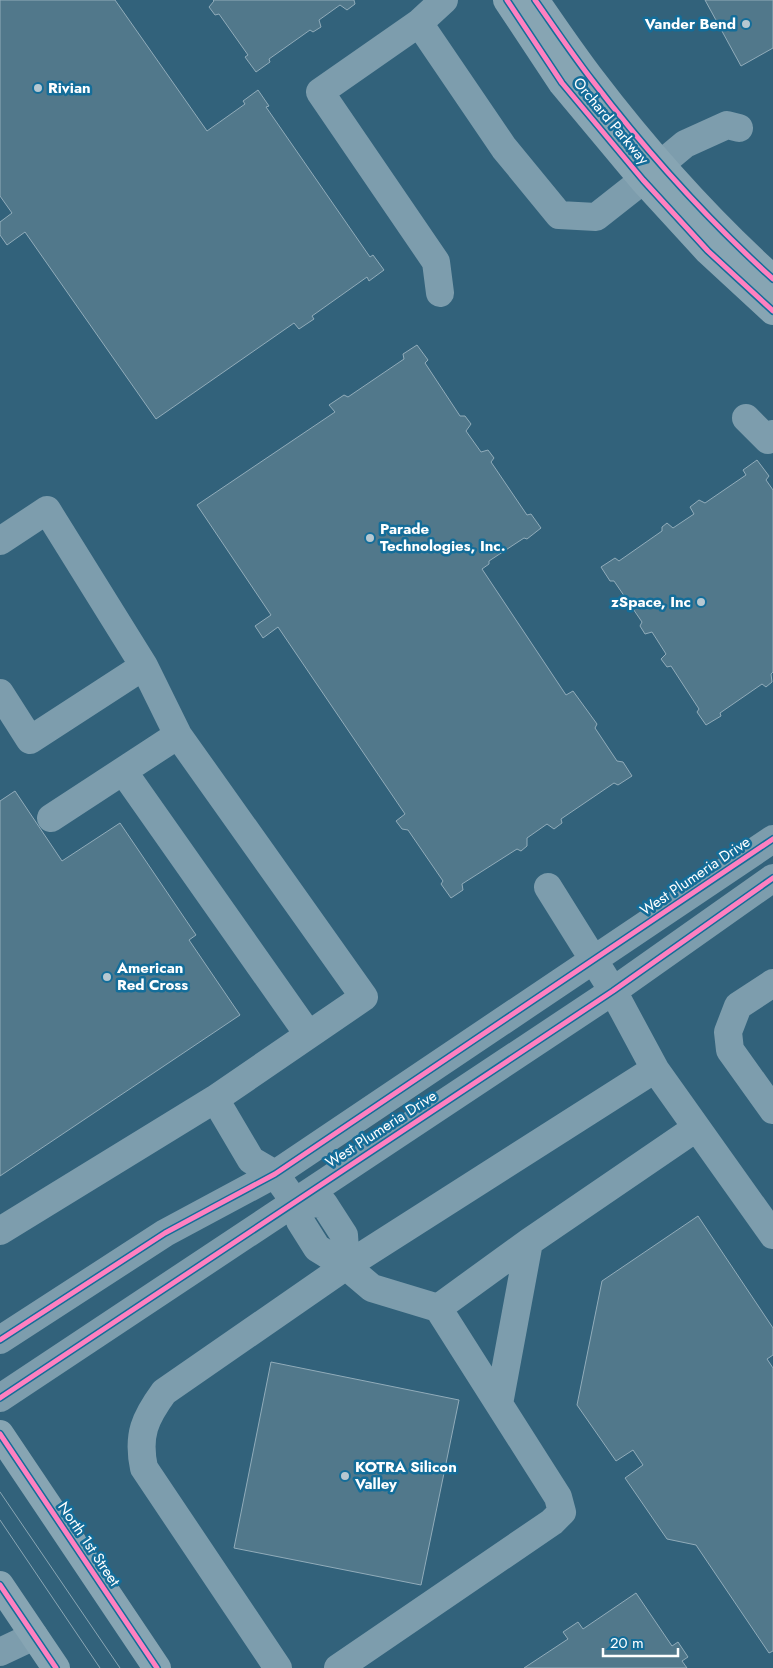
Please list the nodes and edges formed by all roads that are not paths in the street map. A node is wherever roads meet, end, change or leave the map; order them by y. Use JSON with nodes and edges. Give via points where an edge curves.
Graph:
{"nodes":[{"id":1,"x":444,"y":0,"type":"edge"},
{"id":2,"x":507,"y":0,"type":"edge"},
{"id":3,"x":535,"y":0,"type":"edge"},
{"id":4,"x":419,"y":23,"type":"junction"},
{"id":5,"x":739,"y":128,"type":"dead end"},
{"id":6,"x":652,"y":172,"type":"junction"},
{"id":7,"x":773,"y":279,"type":"edge"},
{"id":8,"x":440,"y":293,"type":"dead end"},
{"id":9,"x":773,"y":311,"type":"edge"},
{"id":10,"x":746,"y":418,"type":"dead end"},
{"id":11,"x":773,"y":434,"type":"edge"},
{"id":12,"x":0,"y":541,"type":"edge"},
{"id":13,"x":144,"y":666,"type":"junction"},
{"id":14,"x":0,"y":693,"type":"edge"},
{"id":15,"x":178,"y":735,"type":"junction"},
{"id":16,"x":123,"y":771,"type":"junction"},
{"id":17,"x":51,"y":818,"type":"dead end"},
{"id":18,"x":773,"y":840,"type":"edge"},
{"id":19,"x":773,"y":878,"type":"edge"},
{"id":20,"x":548,"y":887,"type":"dead end"},
{"id":21,"x":593,"y":959,"type":"junction"},
{"id":22,"x":773,"y":983,"type":"edge"},
{"id":23,"x":613,"y":991,"type":"junction"},
{"id":24,"x":308,"y":1034,"type":"junction"},
{"id":25,"x":655,"y":1069,"type":"junction"},
{"id":26,"x":215,"y":1099,"type":"junction"},
{"id":27,"x":773,"y":1110,"type":"edge"},
{"id":28,"x":696,"y":1128,"type":"junction"},
{"id":29,"x":275,"y":1174,"type":"junction"},
{"id":30,"x":294,"y":1202,"type":"junction"},
{"id":31,"x":0,"y":1231,"type":"edge"},
{"id":32,"x":773,"y":1235,"type":"edge"},
{"id":33,"x":528,"y":1242,"type":"junction"},
{"id":34,"x":346,"y":1266,"type":"junction"},
{"id":35,"x":438,"y":1308,"type":"junction"},
{"id":36,"x":0,"y":1340,"type":"edge"},
{"id":37,"x":0,"y":1398,"type":"edge"},
{"id":38,"x":499,"y":1404,"type":"junction"},
{"id":39,"x":0,"y":1434,"type":"edge"},
{"id":40,"x":0,"y":1585,"type":"edge"},
{"id":41,"x":34,"y":1636,"type":"junction"},
{"id":42,"x":0,"y":1652,"type":"edge"},
{"id":43,"x":56,"y":1668,"type":"edge"},
{"id":44,"x":157,"y":1668,"type":"edge"},
{"id":45,"x":278,"y":1668,"type":"edge"},
{"id":46,"x":338,"y":1668,"type":"edge"}],
"edges":[{"from":1,"to":4,"type":"street"},
{"from":2,"to":6,"type":"main road","name":"Orchard Parkway","via":[[562,82]]},
{"from":3,"to":6,"type":"main road","name":"Orchard Parkway"},
{"from":4,"to":6,"type":"street","via":[[504,148],[559,215],[596,218]]},
{"from":4,"to":8,"type":"street","via":[[320,92],[436,262]]},
{"from":5,"to":6,"type":"street","via":[[727,125],[685,144]]},
{"from":6,"to":7,"type":"main road","name":"Orchard Parkway"},
{"from":6,"to":9,"type":"main road","name":"Orchard Parkway","via":[[708,251]]},
{"from":10,"to":11,"type":"street","via":[[768,440]]},
{"from":12,"to":13,"type":"street","via":[[47,510]]},
{"from":13,"to":14,"type":"street","via":[[30,740]]},
{"from":13,"to":15,"type":"street"},
{"from":15,"to":16,"type":"street"},
{"from":15,"to":24,"type":"street","via":[[364,997]]},
{"from":16,"to":17,"type":"street"},
{"from":16,"to":24,"type":"street"},
{"from":18,"to":21,"type":"street","name":"West Plumeria Drive"},
{"from":19,"to":23,"type":"street","name":"West Plumeria Drive"},
{"from":20,"to":21,"type":"street"},
{"from":21,"to":23,"type":"street"},
{"from":21,"to":29,"type":"street","name":"West Plumeria Drive"},
{"from":22,"to":27,"type":"street","via":[[738,1006],[728,1032],[730,1050]]},
{"from":23,"to":25,"type":"street"},
{"from":23,"to":30,"type":"street","name":"West Plumeria Drive"},
{"from":24,"to":26,"type":"street"},
{"from":25,"to":28,"type":"street"},
{"from":25,"to":34,"type":"street"},
{"from":26,"to":29,"type":"street","via":[[251,1160]]},
{"from":26,"to":31,"type":"street"},
{"from":28,"to":32,"type":"street"},
{"from":28,"to":33,"type":"street"},
{"from":29,"to":30,"type":"street"},
{"from":29,"to":36,"type":"street","name":"West Plumeria Drive","via":[[164,1233]]},
{"from":30,"to":34,"type":"street","via":[[300,1221],[317,1248]]},
{"from":30,"to":37,"type":"street","name":"West Plumeria Drive"},
{"from":33,"to":35,"type":"street"},
{"from":33,"to":38,"type":"street"},
{"from":34,"to":35,"type":"street","via":[[372,1288]]},
{"from":34,"to":45,"type":"street","via":[[164,1392],[149,1413],[142,1434],[140,1451],[144,1468]]},
{"from":35,"to":38,"type":"street"},
{"from":38,"to":46,"type":"street","via":[[558,1497],[562,1512]]},
{"from":39,"to":44,"type":"main road","name":"North 1st Street"},
{"from":40,"to":41,"type":"main road"},
{"from":41,"to":42,"type":"street"},
{"from":41,"to":43,"type":"main road"}]}
